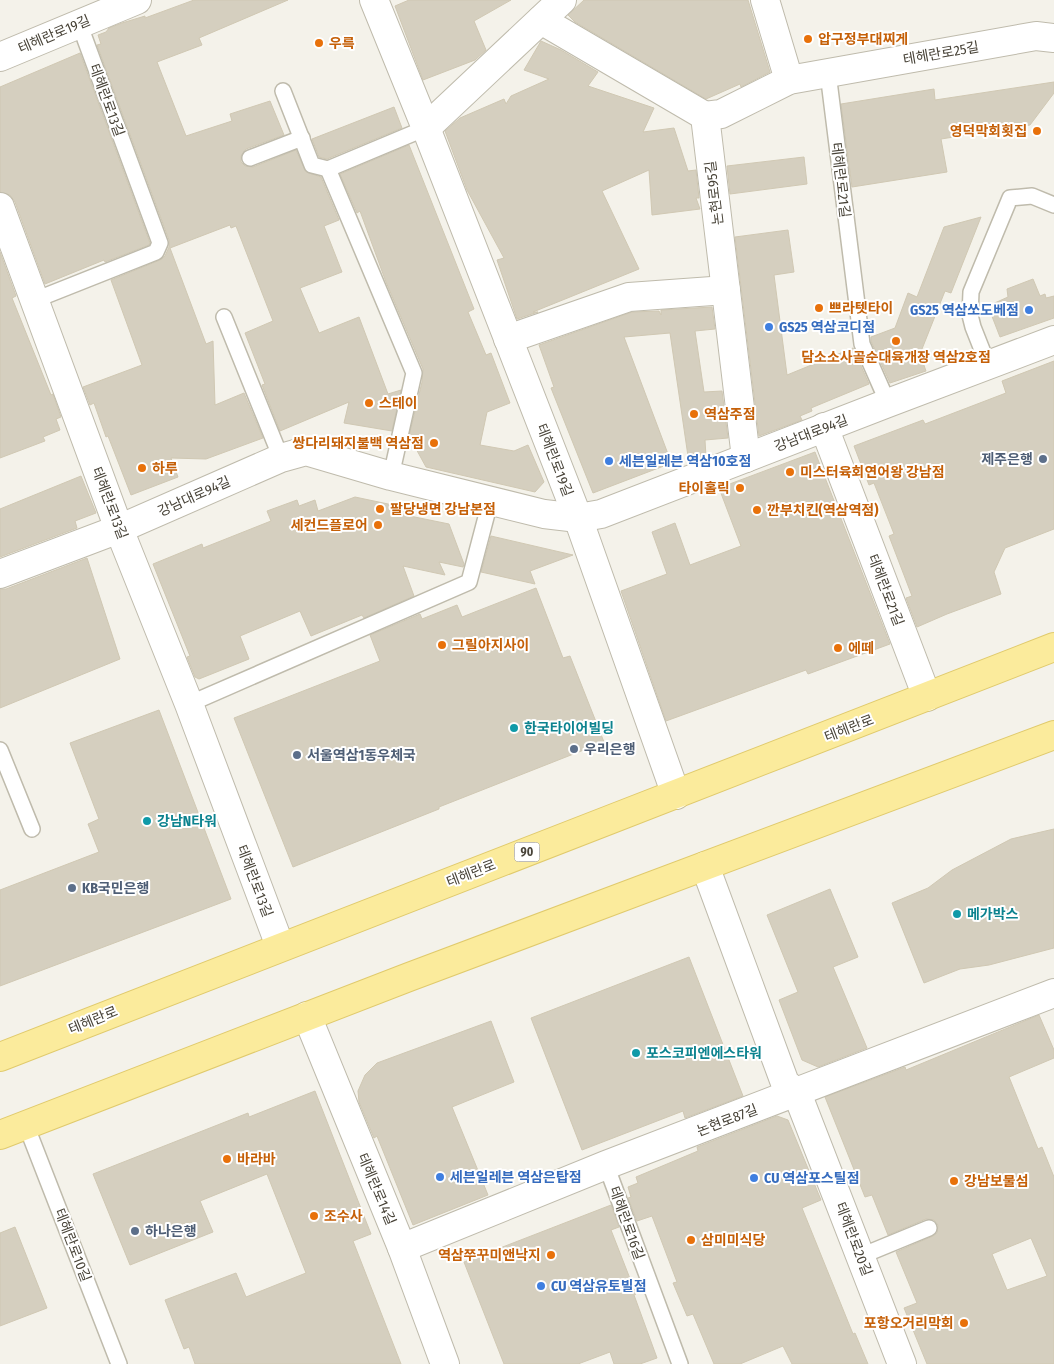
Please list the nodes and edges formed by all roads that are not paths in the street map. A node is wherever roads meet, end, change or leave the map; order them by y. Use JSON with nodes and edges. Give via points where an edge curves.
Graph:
{"nodes":[{"id":1,"x":137,"y":0,"type":"edge"},
{"id":2,"x":374,"y":0,"type":"edge"},
{"id":3,"x":562,"y":0,"type":"edge"},
{"id":4,"x":765,"y":0,"type":"edge"},
{"id":5,"x":541,"y":20,"type":"junction"},
{"id":6,"x":79,"y":24,"type":"junction"},
{"id":7,"x":1054,"y":38,"type":"edge"},
{"id":8,"x":0,"y":57,"type":"edge"},
{"id":9,"x":828,"y":73,"type":"junction"},
{"id":10,"x":789,"y":80,"type":"junction"},
{"id":11,"x":283,"y":91,"type":"dead end"},
{"id":12,"x":705,"y":116,"type":"junction"},
{"id":13,"x":426,"y":128,"type":"junction"},
{"id":14,"x":302,"y":138,"type":"junction"},
{"id":15,"x":250,"y":158,"type":"dead end"},
{"id":16,"x":328,"y":169,"type":"junction"},
{"id":17,"x":1054,"y":205,"type":"edge"},
{"id":18,"x":0,"y":207,"type":"edge"},
{"id":19,"x":726,"y":290,"type":"junction"},
{"id":20,"x":35,"y":300,"type":"junction"},
{"id":21,"x":224,"y":317,"type":"dead end"},
{"id":22,"x":508,"y":338,"type":"junction"},
{"id":23,"x":1054,"y":340,"type":"edge"},
{"id":24,"x":988,"y":365,"type":"junction"},
{"id":25,"x":888,"y":402,"type":"junction"},
{"id":26,"x":824,"y":427,"type":"junction"},
{"id":27,"x":281,"y":458,"type":"junction"},
{"id":28,"x":746,"y":458,"type":"junction"},
{"id":29,"x":391,"y":476,"type":"junction"},
{"id":30,"x":490,"y":502,"type":"junction"},
{"id":31,"x":578,"y":518,"type":"junction"},
{"id":32,"x":119,"y":528,"type":"junction"},
{"id":33,"x":0,"y":574,"type":"edge"},
{"id":34,"x":1054,"y":647,"type":"edge"},
{"id":35,"x":927,"y":697,"type":"junction"},
{"id":36,"x":189,"y":704,"type":"junction"},
{"id":37,"x":1054,"y":735,"type":"edge"},
{"id":38,"x":0,"y":750,"type":"edge"},
{"id":39,"x":676,"y":795,"type":"junction"},
{"id":40,"x":32,"y":830,"type":"dead end"},
{"id":41,"x":705,"y":866,"type":"junction"},
{"id":42,"x":280,"y":946,"type":"junction"},
{"id":43,"x":1053,"y":997,"type":"edge"},
{"id":44,"x":307,"y":1016,"type":"junction"},
{"id":45,"x":0,"y":1057,"type":"edge"},
{"id":46,"x":797,"y":1093,"type":"junction"},
{"id":47,"x":26,"y":1125,"type":"junction"},
{"id":48,"x":0,"y":1135,"type":"edge"},
{"id":49,"x":606,"y":1166,"type":"junction"},
{"id":50,"x":929,"y":1228,"type":"dead end"},
{"id":51,"x":402,"y":1248,"type":"junction"},
{"id":52,"x":860,"y":1256,"type":"junction"},
{"id":53,"x":119,"y":1364,"type":"edge"},
{"id":54,"x":445,"y":1364,"type":"edge"},
{"id":55,"x":680,"y":1364,"type":"edge"},
{"id":56,"x":902,"y":1364,"type":"edge"}],
"edges":[{"from":1,"to":6,"type":"street","name":"테헤란로19길"},
{"from":2,"to":13,"type":"street","name":"테헤란로19길"},
{"from":3,"to":5,"type":"street"},
{"from":4,"to":10,"type":"street"},
{"from":5,"to":12,"type":"street"},
{"from":5,"to":13,"type":"street"},
{"from":6,"to":8,"type":"street","name":"테헤란로19길"},
{"from":6,"to":20,"type":"lane","name":"테헤란로13길","via":[[160,243],[156,252]]},
{"from":7,"to":9,"type":"street","name":"테헤란로25길","via":[[1036,36]]},
{"from":9,"to":10,"type":"street"},
{"from":9,"to":25,"type":"lane","name":"테헤란로21길","via":[[862,344]]},
{"from":10,"to":12,"type":"street","via":[[721,114]]},
{"from":11,"to":14,"type":"lane"},
{"from":12,"to":19,"type":"street","name":"논현로95길"},
{"from":13,"to":16,"type":"lane"},
{"from":13,"to":22,"type":"street","name":"테헤란로19길"},
{"from":14,"to":15,"type":"lane"},
{"from":14,"to":16,"type":"lane","via":[[312,165]]},
{"from":16,"to":29,"type":"lane","via":[[414,373]]},
{"from":17,"to":24,"type":"lane","via":[[1032,196],[1010,198],[978,275],[971,292],[970,315]]},
{"from":18,"to":20,"type":"street","name":"테헤란로13길"},
{"from":19,"to":22,"type":"street","via":[[629,297]]},
{"from":19,"to":28,"type":"street","name":"논현로95길"},
{"from":20,"to":32,"type":"street","name":"테헤란로13길"},
{"from":21,"to":27,"type":"lane"},
{"from":22,"to":31,"type":"street","name":"테헤란로19길"},
{"from":23,"to":24,"type":"street","name":"강남대로94길"},
{"from":24,"to":25,"type":"street","name":"강남대로94길"},
{"from":25,"to":26,"type":"street","name":"강남대로94길"},
{"from":26,"to":28,"type":"street","name":"강남대로94길"},
{"from":26,"to":35,"type":"street","name":"테헤란로21길"},
{"from":27,"to":29,"type":"street","name":"강남대로94길","via":[[306,451]]},
{"from":27,"to":32,"type":"street","name":"강남대로94길"},
{"from":28,"to":31,"type":"street","name":"강남대로94길","via":[[601,514]]},
{"from":29,"to":30,"type":"street","name":"강남대로94길"},
{"from":30,"to":31,"type":"street","name":"강남대로94길"},
{"from":30,"to":36,"type":"lane","via":[[469,582]]},
{"from":31,"to":39,"type":"street","name":"테헤란로19길"},
{"from":32,"to":33,"type":"street","name":"강남대로94길"},
{"from":32,"to":36,"type":"street","name":"테헤란로13길"},
{"from":34,"to":35,"type":"main road","name":"테헤란로","number":"90"},
{"from":35,"to":39,"type":"main road","name":"테헤란로","number":"90"},
{"from":36,"to":42,"type":"street","name":"테헤란로13길"},
{"from":37,"to":41,"type":"main road"},
{"from":38,"to":40,"type":"lane"},
{"from":39,"to":42,"type":"main road","name":"테헤란로","number":"90"},
{"from":41,"to":44,"type":"main road"},
{"from":41,"to":46,"type":"street","name":"테헤란로20길","via":[[785,1083]]},
{"from":42,"to":45,"type":"main road","name":"테헤란로","number":"90"},
{"from":43,"to":46,"type":"street","name":"논현로87길"},
{"from":44,"to":47,"type":"main road"},
{"from":44,"to":51,"type":"street","name":"테헤란로14길"},
{"from":46,"to":49,"type":"street","name":"논현로87길"},
{"from":46,"to":52,"type":"street","name":"테헤란로20길"},
{"from":47,"to":48,"type":"main road"},
{"from":47,"to":53,"type":"lane","name":"테헤란로10길"},
{"from":49,"to":51,"type":"street","name":"논현로87길"},
{"from":49,"to":55,"type":"lane","name":"테헤란로16길"},
{"from":50,"to":52,"type":"lane"},
{"from":51,"to":54,"type":"street","name":"테헤란로14길"},
{"from":52,"to":56,"type":"street","name":"테헤란로20길"}]}
